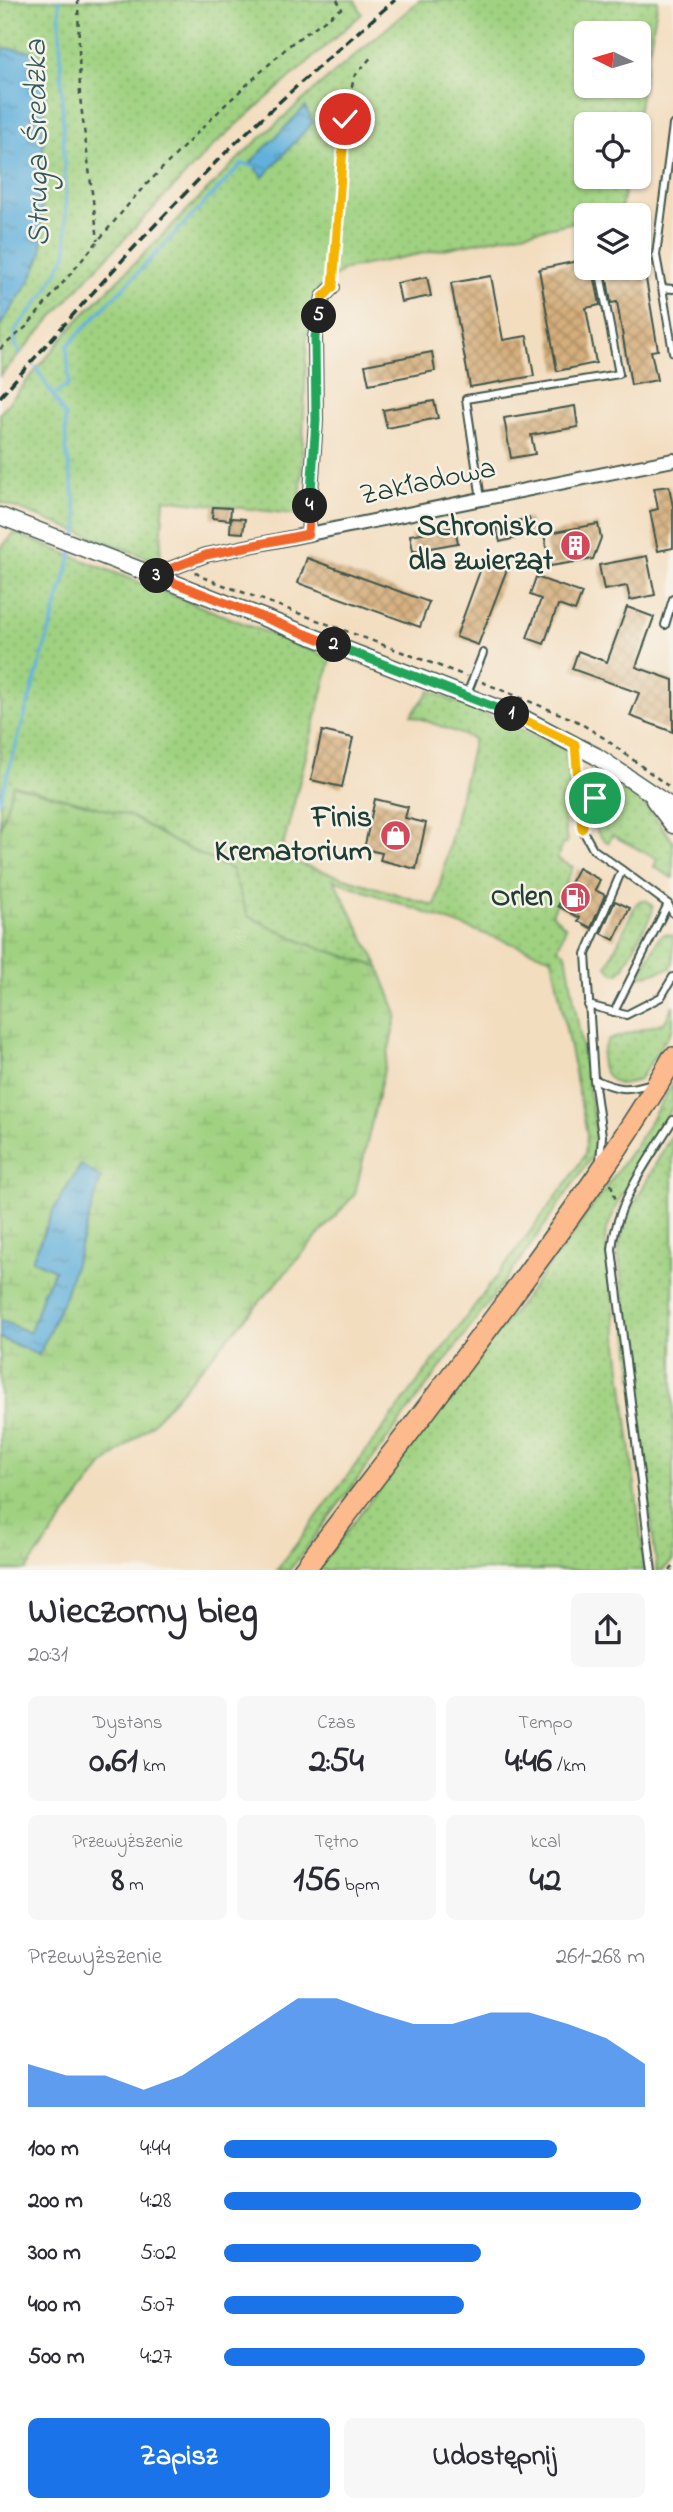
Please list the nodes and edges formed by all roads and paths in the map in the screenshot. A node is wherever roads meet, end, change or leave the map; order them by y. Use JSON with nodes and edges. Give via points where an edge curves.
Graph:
{"nodes":[{"id":1,"x":78,"y":0,"type":"edge"},
{"id":2,"x":337,"y":0,"type":"edge"},
{"id":3,"x":373,"y":55,"type":"dead end"},
{"id":4,"x":673,"y":125,"type":"edge"},
{"id":5,"x":98,"y":241,"type":"junction"},
{"id":6,"x":601,"y":280,"type":"edge"},
{"id":7,"x":333,"y":287,"type":"joint"},
{"id":8,"x":662,"y":288,"type":"junction"},
{"id":9,"x":673,"y":289,"type":"edge"},
{"id":10,"x":0,"y":349,"type":"edge"},
{"id":11,"x":673,"y":352,"type":"edge"},
{"id":12,"x":673,"y":460,"type":"edge"},
{"id":13,"x":481,"y":499,"type":"junction"},
{"id":14,"x":3,"y":522,"type":"edge"},
{"id":15,"x":308,"y":534,"type":"junction"},
{"id":16,"x":154,"y":575,"type":"junction"},
{"id":17,"x":673,"y":599,"type":"edge"},
{"id":18,"x":666,"y":625,"type":"dead end"},
{"id":19,"x":483,"y":653,"type":"dead end"},
{"id":20,"x":466,"y":695,"type":"junction"},
{"id":21,"x":575,"y":744,"type":"junction"},
{"id":22,"x":623,"y":773,"type":"junction"},
{"id":23,"x":643,"y":786,"type":"junction"},
{"id":24,"x":673,"y":808,"type":"edge"},
{"id":25,"x":673,"y":825,"type":"edge"},
{"id":26,"x":582,"y":829,"type":"junction"},
{"id":27,"x":622,"y":870,"type":"junction"},
{"id":28,"x":668,"y":904,"type":"junction"},
{"id":29,"x":673,"y":913,"type":"edge"},
{"id":30,"x":673,"y":977,"type":"edge"},
{"id":31,"x":588,"y":1005,"type":"junction"},
{"id":32,"x":614,"y":1012,"type":"junction"},
{"id":33,"x":673,"y":1058,"type":"edge"},
{"id":34,"x":594,"y":1079,"type":"junction"},
{"id":35,"x":660,"y":1081,"type":"junction"},
{"id":36,"x":673,"y":1120,"type":"edge"},
{"id":37,"x":607,"y":1165,"type":"junction"},
{"id":38,"x":595,"y":1183,"type":"junction"},
{"id":39,"x":622,"y":1209,"type":"junction"},
{"id":40,"x":303,"y":1570,"type":"edge"},
{"id":41,"x":652,"y":1570,"type":"edge"}],
"edges":[{"from":1,"to":5,"type":"path","via":[[80,97]]},
{"from":2,"to":5,"type":"path","via":[[342,8],[292,43],[225,105],[138,193]]},
{"from":3,"to":7,"type":"path","via":[[354,77],[345,119]]},
{"from":4,"to":8,"type":"lane","via":[[656,255]]},
{"from":5,"to":10,"type":"path","via":[[26,327]]},
{"from":6,"to":13,"type":"lane","via":[[619,374],[466,399]]},
{"from":7,"to":15,"type":"street","via":[[323,297],[315,337],[316,421]]},
{"from":8,"to":9,"type":"lane"},
{"from":8,"to":11,"type":"lane"},
{"from":12,"to":13,"type":"street","name":"Zakładowa"},
{"from":13,"to":15,"type":"street","name":"Zakładowa"},
{"from":14,"to":16,"type":"street","via":[[26,526]]},
{"from":15,"to":16,"type":"street","name":"Zakładowa","via":[[206,555]]},
{"from":16,"to":20,"type":"street"},
{"from":17,"to":18,"type":"lane"},
{"from":19,"to":20,"type":"lane"},
{"from":20,"to":21,"type":"street"},
{"from":21,"to":22,"type":"street"},
{"from":21,"to":26,"type":"lane"},
{"from":22,"to":23,"type":"street"},
{"from":22,"to":26,"type":"lane","via":[[595,798]]},
{"from":23,"to":24,"type":"street"},
{"from":23,"to":25,"type":"street"},
{"from":26,"to":27,"type":"lane","via":[[593,849]]},
{"from":27,"to":28,"type":"lane"},
{"from":27,"to":31,"type":"lane","via":[[586,954]]},
{"from":28,"to":29,"type":"lane"},
{"from":28,"to":32,"type":"lane"},
{"from":30,"to":32,"type":"lane","via":[[661,997],[626,1015]]},
{"from":31,"to":32,"type":"lane"},
{"from":31,"to":34,"type":"lane"},
{"from":33,"to":35,"type":"highway"},
{"from":34,"to":35,"type":"lane","via":[[614,1089]]},
{"from":34,"to":38,"type":"lane","via":[[602,1136]]},
{"from":35,"to":37,"type":"highway"},
{"from":36,"to":39,"type":"lane"},
{"from":37,"to":38,"type":"highway"},
{"from":37,"to":39,"type":"path","via":[[614,1198]]},
{"from":38,"to":40,"type":"highway"},
{"from":39,"to":41,"type":"lane","via":[[614,1230],[614,1278]]}]}
